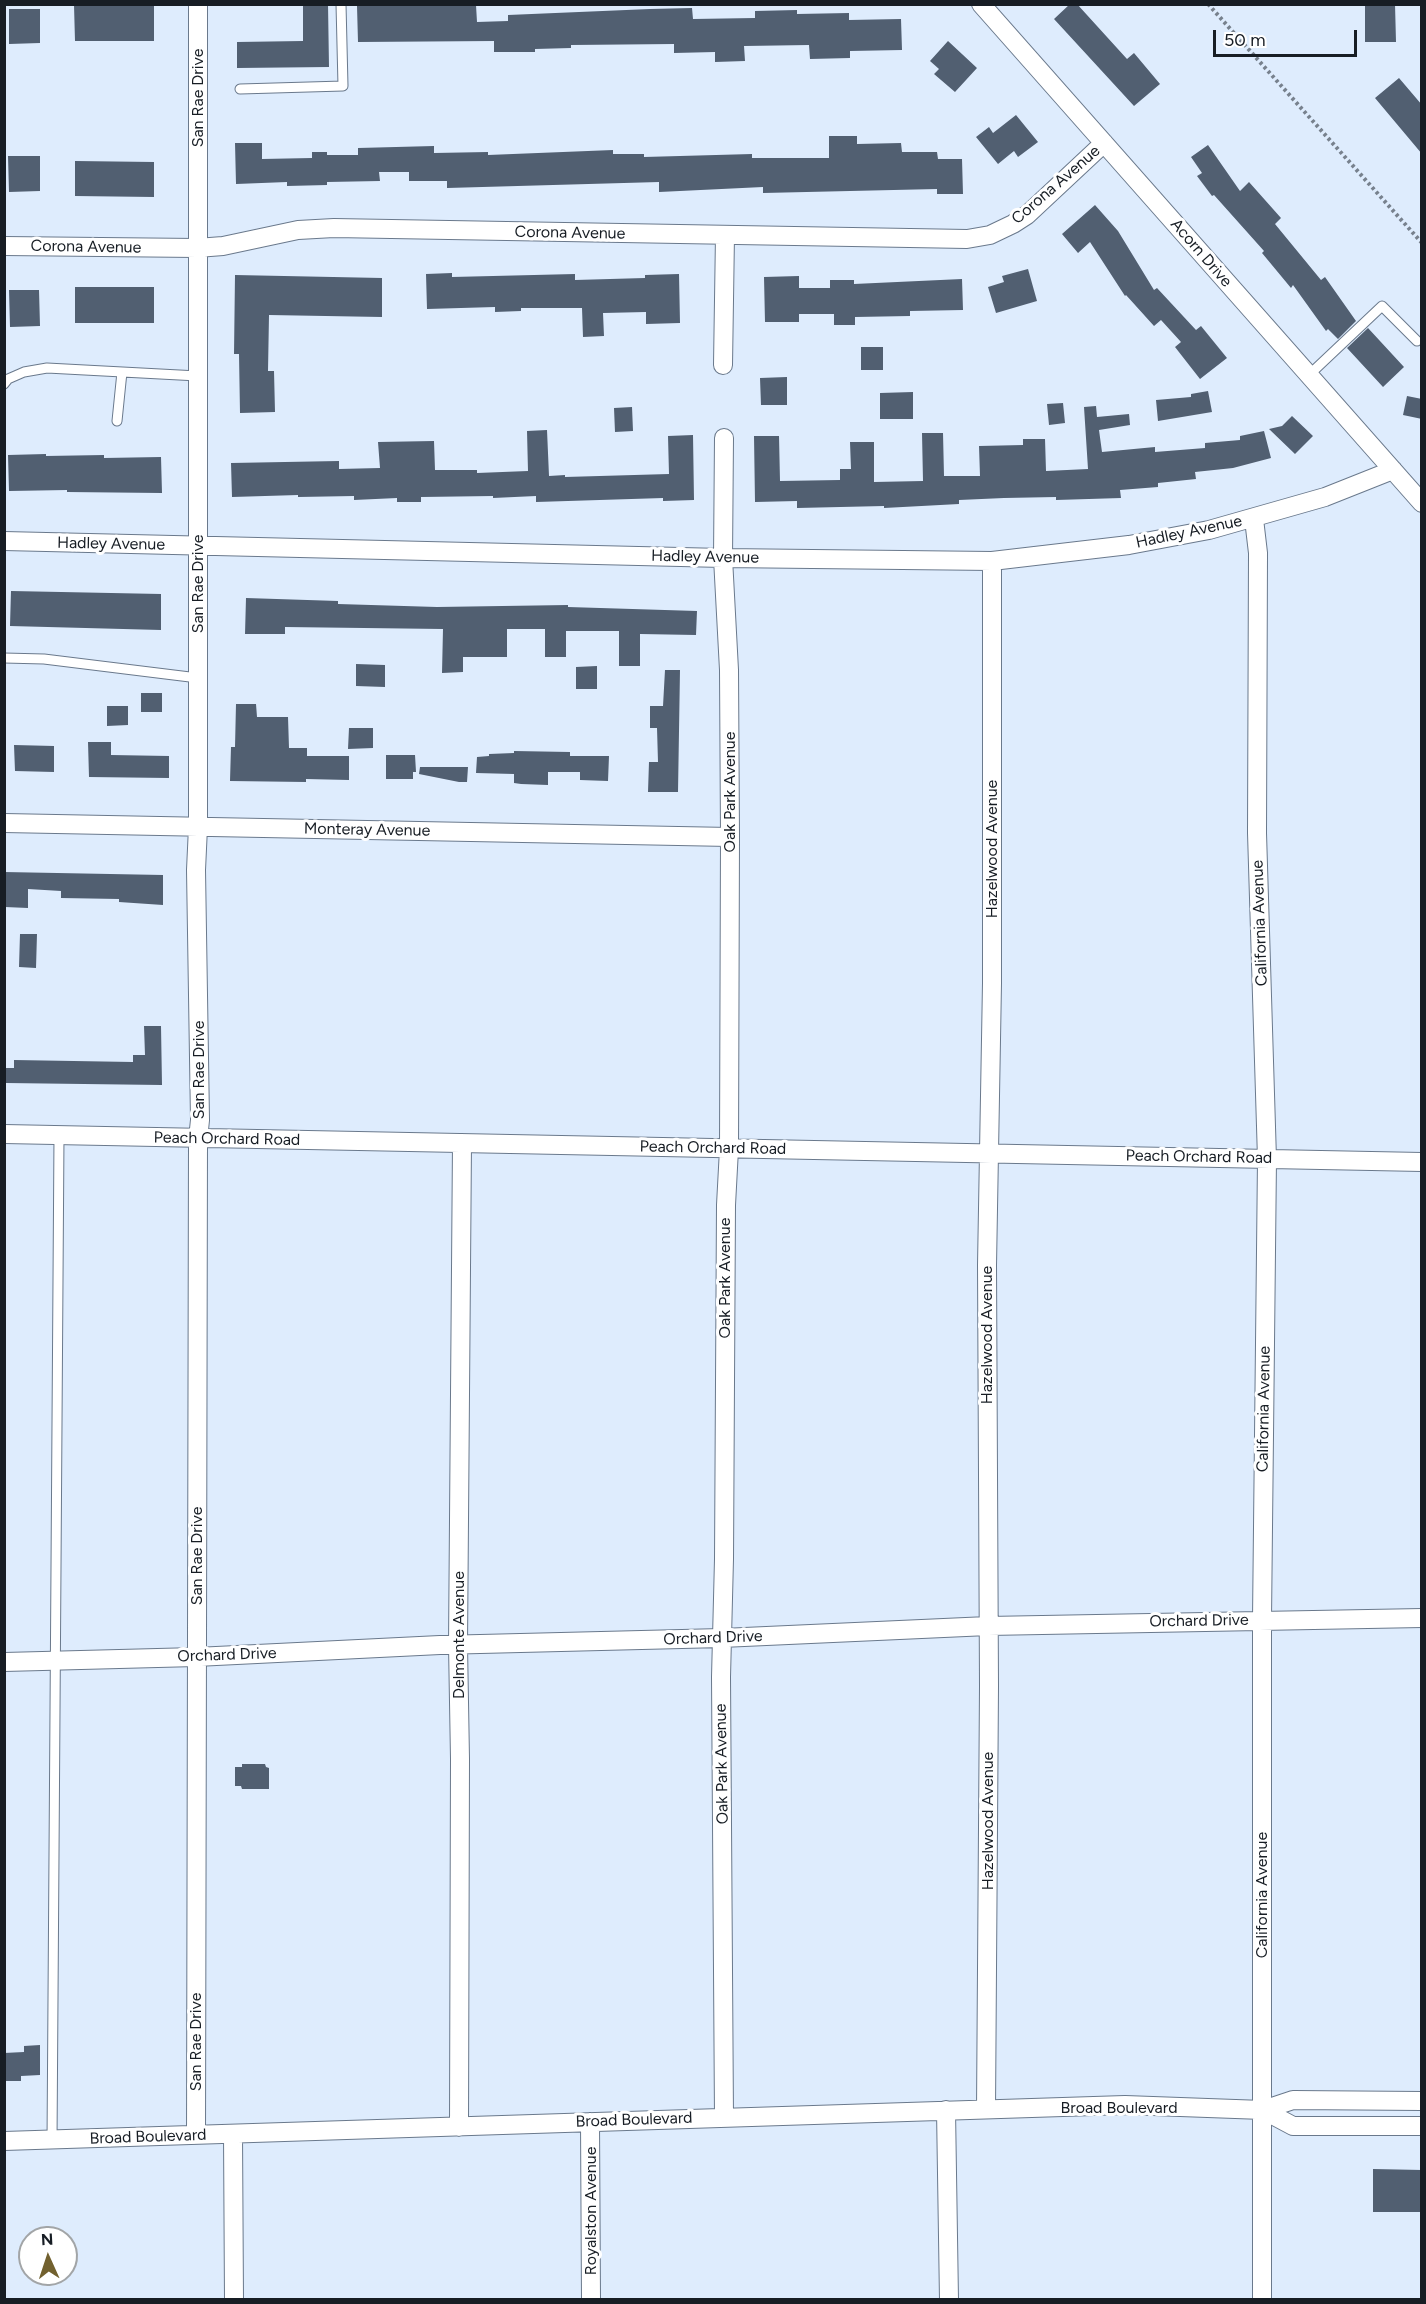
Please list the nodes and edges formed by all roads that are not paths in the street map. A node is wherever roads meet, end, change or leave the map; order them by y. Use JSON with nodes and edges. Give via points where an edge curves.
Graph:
{"nodes":[{"id":1,"x":198,"y":4,"type":"edge"},
{"id":2,"x":341,"y":4,"type":"edge"},
{"id":3,"x":981,"y":4,"type":"edge"},
{"id":4,"x":240,"y":88,"type":"dead end"},
{"id":5,"x":1104,"y":143,"type":"junction"},
{"id":6,"x":725,"y":235,"type":"junction"},
{"id":7,"x":4,"y":246,"type":"edge"},
{"id":8,"x":197,"y":249,"type":"junction"},
{"id":9,"x":1416,"y":341,"type":"dead end"},
{"id":10,"x":723,"y":365,"type":"dead end"},
{"id":11,"x":122,"y":372,"type":"junction"},
{"id":12,"x":1309,"y":375,"type":"junction"},
{"id":13,"x":198,"y":376,"type":"junction"},
{"id":14,"x":4,"y":384,"type":"edge"},
{"id":15,"x":117,"y":421,"type":"dead end"},
{"id":16,"x":724,"y":438,"type":"dead end"},
{"id":17,"x":1393,"y":470,"type":"junction"},
{"id":18,"x":1422,"y":503,"type":"edge"},
{"id":19,"x":1254,"y":519,"type":"junction"},
{"id":20,"x":4,"y":541,"type":"edge"},
{"id":21,"x":198,"y":546,"type":"junction"},
{"id":22,"x":723,"y":558,"type":"junction"},
{"id":23,"x":992,"y":561,"type":"junction"},
{"id":24,"x":4,"y":658,"type":"edge"},
{"id":25,"x":198,"y":678,"type":"junction"},
{"id":26,"x":4,"y":823,"type":"edge"},
{"id":27,"x":198,"y":827,"type":"junction"},
{"id":28,"x":730,"y":837,"type":"junction"},
{"id":29,"x":4,"y":1134,"type":"edge"},
{"id":30,"x":60,"y":1136,"type":"junction"},
{"id":31,"x":198,"y":1139,"type":"junction"},
{"id":32,"x":462,"y":1143,"type":"junction"},
{"id":33,"x":729,"y":1149,"type":"junction"},
{"id":34,"x":989,"y":1152,"type":"junction"},
{"id":35,"x":1267,"y":1159,"type":"junction"},
{"id":36,"x":1422,"y":1162,"type":"edge"},
{"id":37,"x":1422,"y":1617,"type":"edge"},
{"id":38,"x":1262,"y":1619,"type":"junction"},
{"id":39,"x":988,"y":1626,"type":"junction"},
{"id":40,"x":722,"y":1638,"type":"junction"},
{"id":41,"x":458,"y":1645,"type":"junction"},
{"id":42,"x":196,"y":1657,"type":"junction"},
{"id":43,"x":55,"y":1660,"type":"junction"},
{"id":44,"x":4,"y":1662,"type":"edge"},
{"id":45,"x":1422,"y":2101,"type":"edge"},
{"id":46,"x":986,"y":2109,"type":"junction"},
{"id":47,"x":946,"y":2110,"type":"junction"},
{"id":48,"x":1263,"y":2110,"type":"junction"},
{"id":49,"x":724,"y":2117,"type":"junction"},
{"id":50,"x":590,"y":2122,"type":"junction"},
{"id":51,"x":1422,"y":2126,"type":"edge"},
{"id":52,"x":459,"y":2127,"type":"junction"},
{"id":53,"x":233,"y":2134,"type":"junction"},
{"id":54,"x":196,"y":2135,"type":"junction"},
{"id":55,"x":52,"y":2140,"type":"junction"},
{"id":56,"x":4,"y":2141,"type":"edge"},
{"id":57,"x":234,"y":2300,"type":"edge"},
{"id":58,"x":591,"y":2300,"type":"edge"},
{"id":59,"x":949,"y":2300,"type":"edge"},
{"id":60,"x":1262,"y":2300,"type":"edge"}],
"edges":[{"from":1,"to":8,"type":"street","name":"San Rae Drive"},
{"from":2,"to":4,"type":"lane","via":[[343,86]]},
{"from":3,"to":5,"type":"street","name":"Acorn Drive"},
{"from":5,"to":6,"type":"street","name":"Corona Avenue","via":[[1027,215],[990,235],[967,239]]},
{"from":5,"to":12,"type":"street","name":"Acorn Drive"},
{"from":6,"to":8,"type":"street","name":"Corona Avenue","via":[[334,228],[298,230]]},
{"from":6,"to":10,"type":"street"},
{"from":7,"to":8,"type":"street","name":"Corona Avenue"},
{"from":8,"to":13,"type":"street","name":"San Rae Drive"},
{"from":9,"to":12,"type":"lane","via":[[1382,306]]},
{"from":11,"to":13,"type":"lane"},
{"from":11,"to":14,"type":"lane","via":[[46,368],[24,372]]},
{"from":11,"to":15,"type":"lane"},
{"from":12,"to":17,"type":"street","name":"Acorn Drive"},
{"from":13,"to":21,"type":"street","name":"San Rae Drive"},
{"from":16,"to":22,"type":"street","name":"Oak Park Avenue"},
{"from":17,"to":18,"type":"street","name":"Acorn Drive"},
{"from":17,"to":19,"type":"street","name":"Hadley Avenue"},
{"from":19,"to":23,"type":"street","name":"Hadley Avenue","via":[[1130,545]]},
{"from":19,"to":35,"type":"street","name":"California Avenue","via":[[1258,553],[1257,832]]},
{"from":20,"to":21,"type":"street","name":"Hadley Avenue"},
{"from":21,"to":22,"type":"street","name":"Hadley Avenue"},
{"from":21,"to":25,"type":"street","name":"San Rae Drive"},
{"from":22,"to":23,"type":"street","name":"Hadley Avenue"},
{"from":22,"to":28,"type":"street","name":"Oak Park Avenue","via":[[729,670]]},
{"from":23,"to":34,"type":"street","name":"Hazelwood Avenue"},
{"from":24,"to":25,"type":"lane","via":[[44,659]]},
{"from":25,"to":27,"type":"street","name":"San Rae Drive"},
{"from":26,"to":27,"type":"street","name":"Monteray Avenue"},
{"from":27,"to":28,"type":"street","name":"Monteray Avenue"},
{"from":27,"to":31,"type":"street","name":"San Rae Drive"},
{"from":28,"to":33,"type":"street","name":"Oak Park Avenue"},
{"from":29,"to":30,"type":"street","name":"Peach Orchard Road"},
{"from":30,"to":31,"type":"street","name":"Peach Orchard Road"},
{"from":30,"to":43,"type":"lane"},
{"from":31,"to":32,"type":"street","name":"Peach Orchard Road"},
{"from":31,"to":42,"type":"street","name":"San Rae Drive"},
{"from":32,"to":33,"type":"street","name":"Peach Orchard Road"},
{"from":32,"to":41,"type":"street","name":"Delmonte Avenue"},
{"from":33,"to":34,"type":"street","name":"Peach Orchard Road"},
{"from":33,"to":40,"type":"street","name":"Oak Park Avenue"},
{"from":34,"to":35,"type":"street","name":"Peach Orchard Road"},
{"from":34,"to":39,"type":"street","name":"Hazelwood Avenue"},
{"from":35,"to":36,"type":"street","name":"Peach Orchard Road"},
{"from":35,"to":38,"type":"street","name":"California Avenue"},
{"from":37,"to":38,"type":"street","name":"Orchard Drive"},
{"from":38,"to":39,"type":"street","name":"Orchard Drive"},
{"from":38,"to":48,"type":"street","name":"California Avenue"},
{"from":39,"to":40,"type":"street","name":"Orchard Drive"},
{"from":39,"to":46,"type":"street","name":"Hazelwood Avenue"},
{"from":40,"to":41,"type":"street","name":"Orchard Drive"},
{"from":40,"to":49,"type":"street","name":"Oak Park Avenue"},
{"from":41,"to":42,"type":"street","name":"Orchard Drive"},
{"from":41,"to":52,"type":"street","name":"Delmonte Avenue"},
{"from":42,"to":43,"type":"street","name":"Orchard Drive"},
{"from":42,"to":54,"type":"street","name":"San Rae Drive"},
{"from":43,"to":44,"type":"street","name":"Orchard Drive"},
{"from":43,"to":55,"type":"lane"},
{"from":45,"to":48,"type":"street","name":"Broad Boulevard","via":[[1293,2100]]},
{"from":46,"to":47,"type":"street","name":"Broad Boulevard"},
{"from":46,"to":48,"type":"street","name":"Broad Boulevard","via":[[1125,2105]]},
{"from":47,"to":49,"type":"street","name":"Broad Boulevard"},
{"from":47,"to":59,"type":"street"},
{"from":48,"to":51,"type":"street","name":"Broad Boulevard","via":[[1293,2126]]},
{"from":48,"to":60,"type":"street","name":"California Avenue"},
{"from":49,"to":50,"type":"street","name":"Broad Boulevard"},
{"from":50,"to":52,"type":"street","name":"Broad Boulevard"},
{"from":50,"to":58,"type":"street","name":"Royalston Avenue"},
{"from":52,"to":53,"type":"street","name":"Broad Boulevard"},
{"from":53,"to":54,"type":"street","name":"Broad Boulevard"},
{"from":53,"to":57,"type":"street"},
{"from":54,"to":55,"type":"street","name":"Broad Boulevard"},
{"from":55,"to":56,"type":"street","name":"Broad Boulevard"}]}
